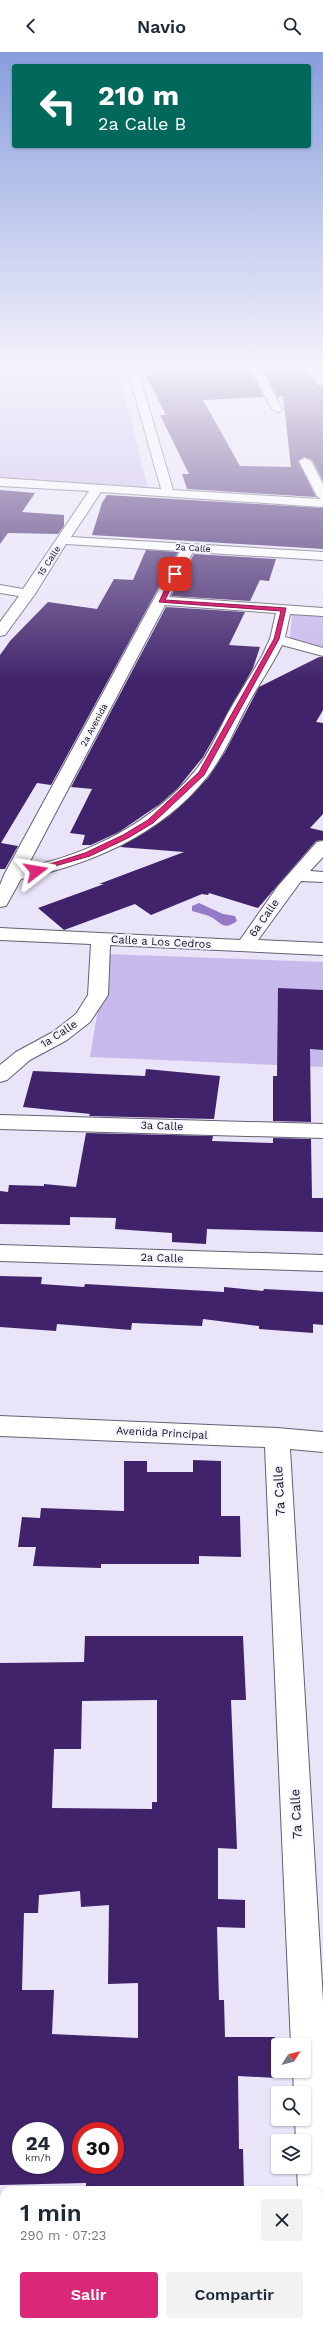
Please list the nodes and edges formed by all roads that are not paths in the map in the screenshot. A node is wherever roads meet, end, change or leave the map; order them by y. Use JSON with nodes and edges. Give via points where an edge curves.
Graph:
{"nodes":[{"id":1,"x":161,"y":470,"type":"edge"},
{"id":2,"x":310,"y":470,"type":"edge"},
{"id":3,"x":0,"y":482,"type":"edge"},
{"id":4,"x":97,"y":489,"type":"junction"},
{"id":5,"x":168,"y":493,"type":"junction"},
{"id":6,"x":323,"y":496,"type":"edge"},
{"id":7,"x":323,"y":503,"type":"edge"},
{"id":8,"x":63,"y":540,"type":"junction"},
{"id":9,"x":189,"y":547,"type":"junction"},
{"id":10,"x":323,"y":556,"type":"edge"},
{"id":11,"x":0,"y":589,"type":"edge"},
{"id":12,"x":28,"y":594,"type":"junction"},
{"id":13,"x":161,"y":601,"type":"junction"},
{"id":14,"x":284,"y":609,"type":"junction"},
{"id":15,"x":323,"y":612,"type":"edge"},
{"id":16,"x":6,"y":615,"type":"edge"},
{"id":17,"x":0,"y":632,"type":"edge"},
{"id":18,"x":276,"y":639,"type":"junction"},
{"id":19,"x":323,"y":652,"type":"edge"},
{"id":20,"x":323,"y":846,"type":"edge"},
{"id":21,"x":13,"y":875,"type":"junction"},
{"id":22,"x":296,"y":876,"type":"junction"},
{"id":23,"x":323,"y":878,"type":"edge"},
{"id":24,"x":0,"y":902,"type":"edge"},
{"id":25,"x":0,"y":934,"type":"edge"},
{"id":26,"x":245,"y":946,"type":"junction"},
{"id":27,"x":101,"y":947,"type":"junction"},
{"id":28,"x":323,"y":949,"type":"edge"},
{"id":29,"x":0,"y":1076,"type":"edge"},
{"id":30,"x":0,"y":1122,"type":"edge"},
{"id":31,"x":323,"y":1131,"type":"edge"},
{"id":32,"x":0,"y":1253,"type":"edge"},
{"id":33,"x":323,"y":1263,"type":"edge"},
{"id":34,"x":0,"y":1426,"type":"edge"},
{"id":35,"x":276,"y":1438,"type":"junction"},
{"id":36,"x":323,"y":1442,"type":"edge"},
{"id":37,"x":316,"y":2186,"type":"edge"}],
"edges":[{"from":1,"to":5,"type":"street"},
{"from":2,"to":6,"type":"street"},
{"from":3,"to":4,"type":"street"},
{"from":4,"to":5,"type":"street"},
{"from":4,"to":8,"type":"street","name":"15 Calle","via":[[79,512]]},
{"from":5,"to":7,"type":"street"},
{"from":8,"to":9,"type":"street","name":"2a Calle"},
{"from":8,"to":12,"type":"street","name":"15 Calle"},
{"from":9,"to":10,"type":"street","name":"2a Calle"},
{"from":9,"to":13,"type":"street","name":"2a Avenida"},
{"from":11,"to":12,"type":"street"},
{"from":12,"to":16,"type":"street","name":"15 Calle"},
{"from":13,"to":14,"type":"street"},
{"from":13,"to":21,"type":"street","name":"2a Avenida"},
{"from":14,"to":15,"type":"street"},
{"from":14,"to":18,"type":"street"},
{"from":16,"to":17,"type":"street","name":"15 Calle"},
{"from":18,"to":19,"type":"street"},
{"from":18,"to":21,"type":"street","via":[[202,773],[151,822],[88,855],[47,869]]},
{"from":20,"to":22,"type":"street"},
{"from":21,"to":24,"type":"street","name":"2a Avenida"},
{"from":22,"to":23,"type":"street"},
{"from":22,"to":26,"type":"street","name":"6a Calle"},
{"from":25,"to":27,"type":"street","name":"Calle a Los Cedros"},
{"from":26,"to":27,"type":"street","name":"Calle a Los Cedros"},
{"from":26,"to":28,"type":"street","name":"Calle a Los Cedros"},
{"from":27,"to":29,"type":"street","name":"1a Calle","via":[[98,995],[83,1018],[60,1036],[23,1056]]},
{"from":30,"to":31,"type":"street","name":"3a Calle"},
{"from":32,"to":33,"type":"street","name":"2a Calle"},
{"from":34,"to":35,"type":"street","name":"Avenida Principal"},
{"from":35,"to":36,"type":"street","name":"Avenida Principal"},
{"from":35,"to":37,"type":"street","name":"7a Calle"}]}
